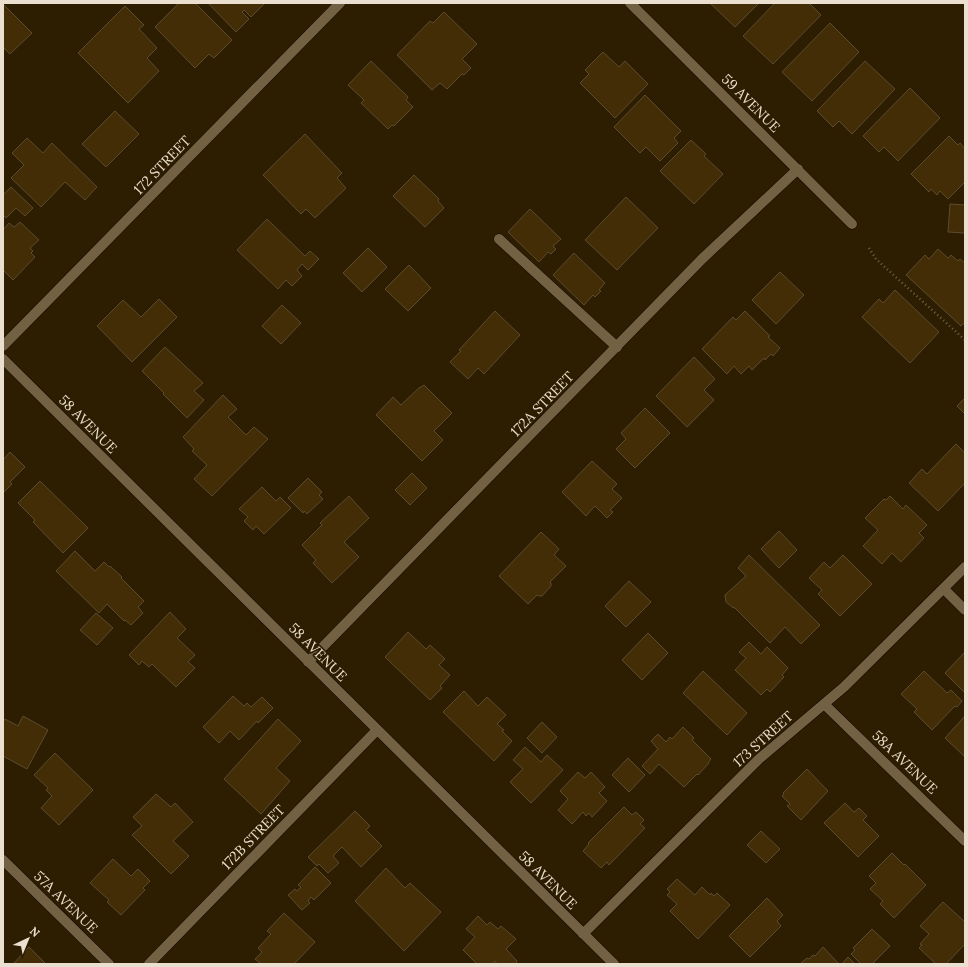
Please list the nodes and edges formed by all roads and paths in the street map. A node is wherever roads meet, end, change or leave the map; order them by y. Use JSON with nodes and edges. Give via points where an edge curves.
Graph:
{"nodes":[{"id":1,"x":340,"y":3,"type":"edge"},
{"id":2,"x":630,"y":3,"type":"edge"},
{"id":3,"x":798,"y":169,"type":"junction"},
{"id":4,"x":852,"y":224,"type":"dead end"},
{"id":5,"x":499,"y":239,"type":"dead end"},
{"id":6,"x":869,"y":248,"type":"dead end"},
{"id":7,"x":965,"y":340,"type":"edge"},
{"id":8,"x":3,"y":346,"type":"edge"},
{"id":9,"x":617,"y":347,"type":"junction"},
{"id":10,"x":3,"y":359,"type":"edge"},
{"id":11,"x":965,"y":567,"type":"edge"},
{"id":12,"x":944,"y":589,"type":"junction"},
{"id":13,"x":965,"y":610,"type":"edge"},
{"id":14,"x":308,"y":662,"type":"junction"},
{"id":15,"x":824,"y":704,"type":"junction"},
{"id":16,"x":377,"y":730,"type":"junction"},
{"id":17,"x":965,"y":840,"type":"edge"},
{"id":18,"x":3,"y":860,"type":"edge"},
{"id":19,"x":583,"y":934,"type":"junction"},
{"id":20,"x":109,"y":964,"type":"edge"},
{"id":21,"x":149,"y":964,"type":"edge"},
{"id":22,"x":614,"y":964,"type":"edge"}],
"edges":[{"from":1,"to":8,"type":"street","name":"172 STREET"},
{"from":2,"to":3,"type":"street","name":"59 AVENUE"},
{"from":3,"to":4,"type":"street","name":"59 AVENUE"},
{"from":3,"to":9,"type":"street","name":"172A STREET","via":[[702,259]]},
{"from":5,"to":9,"type":"street"},
{"from":6,"to":7,"type":"path","via":[[876,259]]},
{"from":9,"to":14,"type":"street","name":"172A STREET"},
{"from":10,"to":14,"type":"street","name":"58 AVENUE"},
{"from":11,"to":12,"type":"street","name":"173 STREET"},
{"from":12,"to":13,"type":"street"},
{"from":12,"to":15,"type":"street","name":"173 STREET"},
{"from":14,"to":16,"type":"street","name":"58 AVENUE"},
{"from":15,"to":17,"type":"street","name":"58A AVENUE"},
{"from":15,"to":19,"type":"street","name":"173 STREET","via":[[759,759]]},
{"from":16,"to":19,"type":"street","name":"58 AVENUE"},
{"from":16,"to":21,"type":"street","name":"172B STREET"},
{"from":18,"to":20,"type":"street","name":"57A AVENUE"},
{"from":19,"to":22,"type":"street","name":"58 AVENUE"}]}
